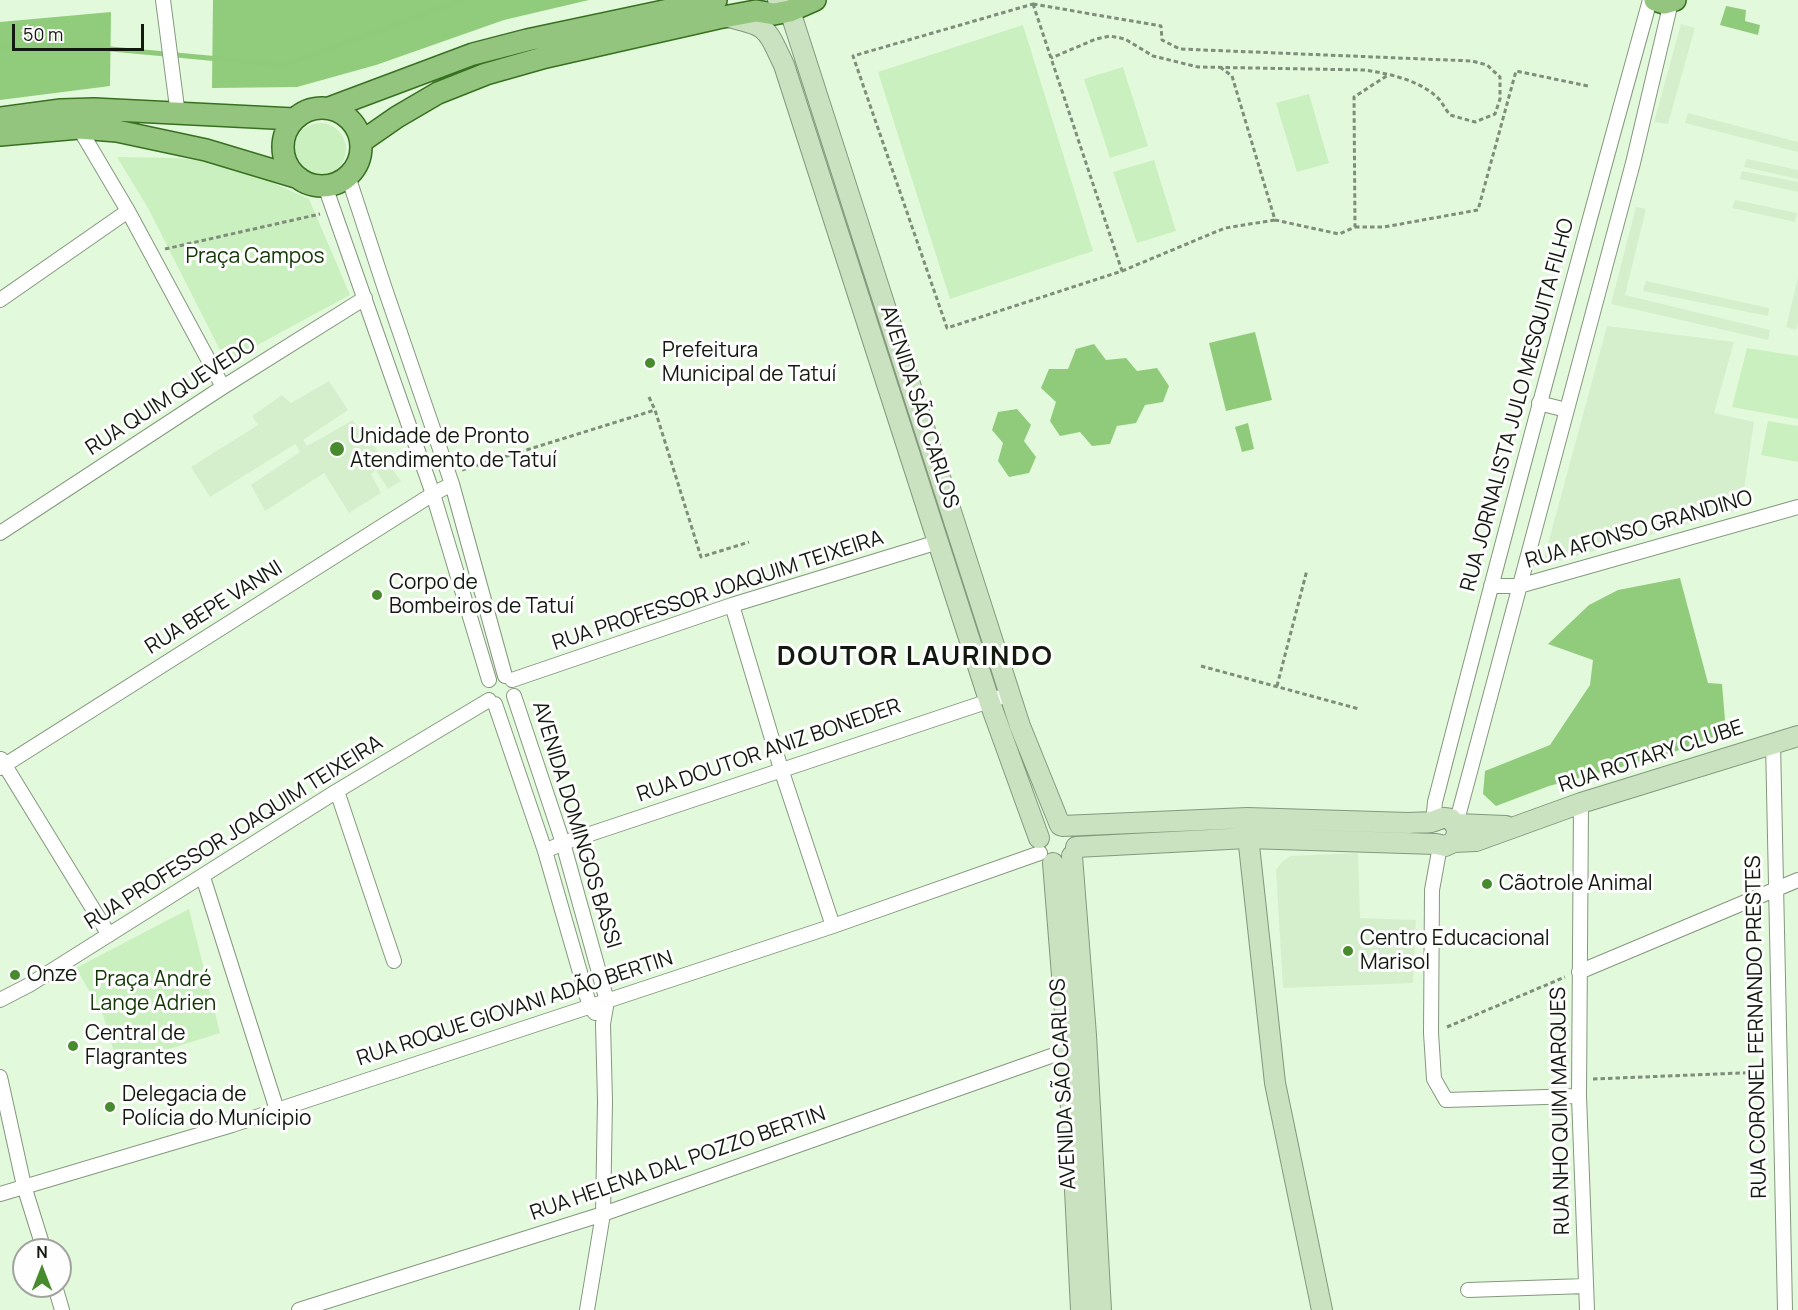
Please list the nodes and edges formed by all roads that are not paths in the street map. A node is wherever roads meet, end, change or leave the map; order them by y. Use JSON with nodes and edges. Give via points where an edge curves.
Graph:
{"nodes":[{"id":1,"x":163,"y":0,"type":"edge"},
{"id":2,"x":814,"y":0,"type":"edge"},
{"id":3,"x":1663,"y":0,"type":"edge"},
{"id":4,"x":784,"y":5,"type":"edge"},
{"id":5,"x":722,"y":8,"type":"edge"},
{"id":6,"x":329,"y":108,"type":"junction"},
{"id":7,"x":178,"y":115,"type":"junction"},
{"id":8,"x":0,"y":118,"type":"edge"},
{"id":9,"x":294,"y":119,"type":"junction"},
{"id":10,"x":79,"y":128,"type":"junction"},
{"id":11,"x":0,"y":135,"type":"edge"},
{"id":12,"x":361,"y":142,"type":"junction"},
{"id":13,"x":206,"y":150,"type":"junction"},
{"id":14,"x":348,"y":176,"type":"junction"},
{"id":15,"x":299,"y":178,"type":"junction"},
{"id":16,"x":325,"y":186,"type":"junction"},
{"id":17,"x":128,"y":211,"type":"junction"},
{"id":18,"x":365,"y":297,"type":"junction"},
{"id":19,"x":0,"y":300,"type":"edge"},
{"id":20,"x":223,"y":387,"type":"junction"},
{"id":21,"x":1539,"y":403,"type":"junction"},
{"id":22,"x":1566,"y":410,"type":"junction"},
{"id":23,"x":450,"y":479,"type":"junction"},
{"id":24,"x":433,"y":494,"type":"junction"},
{"id":25,"x":1798,"y":507,"type":"edge"},
{"id":26,"x":0,"y":533,"type":"edge"},
{"id":27,"x":1503,"y":538,"type":"junction"},
{"id":28,"x":938,"y":542,"type":"junction"},
{"id":29,"x":1530,"y":543,"type":"junction"},
{"id":30,"x":1491,"y":586,"type":"junction"},
{"id":31,"x":1518,"y":586,"type":"junction"},
{"id":32,"x":732,"y":605,"type":"junction"},
{"id":33,"x":508,"y":678,"type":"junction"},
{"id":34,"x":489,"y":680,"type":"junction"},
{"id":35,"x":1010,"y":694,"type":"junction"},
{"id":36,"x":514,"y":696,"type":"junction"},
{"id":37,"x":989,"y":700,"type":"junction"},
{"id":38,"x":492,"y":702,"type":"junction"},
{"id":39,"x":1798,"y":736,"type":"edge"},
{"id":40,"x":1773,"y":742,"type":"junction"},
{"id":41,"x":2,"y":764,"type":"edge"},
{"id":42,"x":782,"y":769,"type":"junction"},
{"id":43,"x":337,"y":791,"type":"junction"},
{"id":44,"x":1581,"y":803,"type":"junction"},
{"id":45,"x":1247,"y":818,"type":"junction"},
{"id":46,"x":1433,"y":822,"type":"junction"},
{"id":47,"x":1061,"y":825,"type":"junction"},
{"id":48,"x":1247,"y":838,"type":"junction"},
{"id":49,"x":1446,"y":839,"type":"junction"},
{"id":50,"x":563,"y":843,"type":"junction"},
{"id":51,"x":544,"y":851,"type":"junction"},
{"id":52,"x":1044,"y":851,"type":"junction"},
{"id":53,"x":1074,"y":852,"type":"junction"},
{"id":54,"x":204,"y":877,"type":"junction"},
{"id":55,"x":1798,"y":880,"type":"edge"},
{"id":56,"x":1776,"y":891,"type":"junction"},
{"id":57,"x":833,"y":926,"type":"junction"},
{"id":58,"x":109,"y":935,"type":"junction"},
{"id":59,"x":394,"y":961,"type":"dead end"},
{"id":60,"x":1579,"y":972,"type":"junction"},
{"id":61,"x":0,"y":1000,"type":"edge"},
{"id":62,"x":607,"y":1001,"type":"junction"},
{"id":63,"x":590,"y":1006,"type":"junction"},
{"id":64,"x":603,"y":1024,"type":"junction"},
{"id":65,"x":1078,"y":1051,"type":"junction"},
{"id":66,"x":0,"y":1077,"type":"edge"},
{"id":67,"x":1579,"y":1096,"type":"junction"},
{"id":68,"x":277,"y":1110,"type":"junction"},
{"id":69,"x":24,"y":1186,"type":"junction"},
{"id":70,"x":0,"y":1194,"type":"edge"},
{"id":71,"x":603,"y":1214,"type":"junction"},
{"id":72,"x":40,"y":1238,"type":"edge"},
{"id":73,"x":1586,"y":1286,"type":"junction"},
{"id":74,"x":1468,"y":1290,"type":"dead end"},
{"id":75,"x":299,"y":1310,"type":"edge"},
{"id":76,"x":587,"y":1310,"type":"edge"},
{"id":77,"x":1081,"y":1310,"type":"edge"},
{"id":78,"x":1101,"y":1310,"type":"edge"},
{"id":79,"x":1322,"y":1310,"type":"edge"},
{"id":80,"x":1587,"y":1310,"type":"edge"},
{"id":81,"x":1785,"y":1310,"type":"edge"}],
"edges":[{"from":1,"to":7,"type":"street"},
{"from":2,"to":4,"type":"main road"},
{"from":3,"to":21,"type":"street","name":"RUA JORNALISTA JULO MESQUITA FILHO"},
{"from":3,"to":22,"type":"street","name":"RUA JORNALISTA JULO MESQUITA FILHO","via":[[1633,163]]},
{"from":4,"to":5,"type":"main road","via":[[774,14]]},
{"from":4,"to":35,"type":"main road","name":"AVENIDA SÃO CARLOS"},
{"from":5,"to":6,"type":"main road","via":[[526,40],[473,54]]},
{"from":5,"to":12,"type":"main road","via":[[486,74],[438,93]]},
{"from":5,"to":28,"type":"main road","name":"AVENIDA SÃO CARLOS","via":[[769,33],[784,65]]},
{"from":6,"to":9,"type":"main road","via":[[311,110]]},
{"from":6,"to":12,"type":"main road","via":[[351,120]]},
{"from":7,"to":8,"type":"main road","via":[[72,110]]},
{"from":7,"to":9,"type":"main road"},
{"from":7,"to":13,"type":"main road"},
{"from":9,"to":15,"type":"main road","via":[[286,130],[284,156]]},
{"from":10,"to":11,"type":"main road"},
{"from":10,"to":13,"type":"main road","via":[[117,131]]},
{"from":10,"to":17,"type":"street"},
{"from":12,"to":14,"type":"main road","via":[[356,166]]},
{"from":13,"to":15,"type":"main road"},
{"from":14,"to":16,"type":"main road"},
{"from":14,"to":23,"type":"street"},
{"from":15,"to":16,"type":"main road"},
{"from":16,"to":18,"type":"street"},
{"from":17,"to":19,"type":"street"},
{"from":17,"to":20,"type":"street"},
{"from":18,"to":20,"type":"street","name":"RUA QUIM QUEVEDO"},
{"from":18,"to":24,"type":"street"},
{"from":20,"to":26,"type":"street","name":"RUA QUIM QUEVEDO"},
{"from":21,"to":22,"type":"street"},
{"from":21,"to":27,"type":"street","name":"RUA JORNALISTA JULO MESQUITA FILHO"},
{"from":22,"to":29,"type":"street","name":"RUA JORNALISTA JULO MESQUITA FILHO"},
{"from":23,"to":24,"type":"street","name":"RUA BEPE VANNI"},
{"from":23,"to":33,"type":"street"},
{"from":24,"to":34,"type":"street"},
{"from":24,"to":41,"type":"street","name":"RUA BEPE VANNI"},
{"from":25,"to":31,"type":"street","name":"RUA AFONSO GRANDINO"},
{"from":27,"to":29,"type":"street"},
{"from":27,"to":30,"type":"street","name":"RUA JORNALISTA JULO MESQUITA FILHO"},
{"from":28,"to":32,"type":"street","name":"RUA PROFESSOR JOAQUIM TEIXEIRA"},
{"from":28,"to":37,"type":"main road","name":"AVENIDA SÃO CARLOS"},
{"from":29,"to":31,"type":"street","name":"RUA JORNALISTA JULO MESQUITA FILHO"},
{"from":30,"to":31,"type":"street","name":"RUA AFONSO GRANDINO"},
{"from":30,"to":46,"type":"street","name":"RUA JORNALISTA JULO MESQUITA FILHO"},
{"from":31,"to":49,"type":"street","name":"RUA JORNALISTA JULO MESQUITA FILHO"},
{"from":32,"to":33,"type":"street","name":"RUA PROFESSOR JOAQUIM TEIXEIRA"},
{"from":32,"to":42,"type":"street"},
{"from":33,"to":34,"type":"street","via":[[497,675]]},
{"from":33,"to":36,"type":"street","via":[[516,688]]},
{"from":34,"to":38,"type":"street","via":[[486,693]]},
{"from":35,"to":37,"type":"street","name":"RUA DOUTOR ANIZ BONEDER"},
{"from":35,"to":47,"type":"main road","name":"AVENIDA SÃO CARLOS"},
{"from":36,"to":38,"type":"street","via":[[502,705]]},
{"from":36,"to":50,"type":"street","name":"AVENIDA DOMINGOS BASSI"},
{"from":37,"to":42,"type":"street","name":"RUA DOUTOR ANIZ BONEDER"},
{"from":37,"to":52,"type":"main road","name":"AVENIDA SÃO CARLOS"},
{"from":38,"to":43,"type":"street","name":"RUA PROFESSOR JOAQUIM TEIXEIRA"},
{"from":38,"to":51,"type":"street","name":"AVENIDA DOMINGOS BASSI"},
{"from":39,"to":40,"type":"main road","name":"RUA ROTARY CLUBE"},
{"from":40,"to":44,"type":"main road","name":"RUA ROTARY CLUBE"},
{"from":40,"to":56,"type":"street","name":"RUA CORONEL FERNANDO PRESTES"},
{"from":41,"to":58,"type":"street"},
{"from":42,"to":50,"type":"street","name":"RUA DOUTOR ANIZ BONEDER"},
{"from":42,"to":57,"type":"street"},
{"from":43,"to":54,"type":"street","name":"RUA PROFESSOR JOAQUIM TEIXEIRA"},
{"from":43,"to":59,"type":"street"},
{"from":44,"to":49,"type":"main road","name":"RUA ROTARY CLUBE","via":[[1476,841]]},
{"from":44,"to":60,"type":"street","name":"RUA NHO QUIM MARQUES"},
{"from":45,"to":46,"type":"main road"},
{"from":45,"to":47,"type":"main road"},
{"from":45,"to":48,"type":"main road"},
{"from":46,"to":49,"type":"main road","via":[[1431,840]]},
{"from":47,"to":52,"type":"main road","via":[[1043,831]]},
{"from":47,"to":53,"type":"main road","via":[[1075,838]]},
{"from":48,"to":49,"type":"main road","name":"RUA ROTARY CLUBE"},
{"from":48,"to":53,"type":"main road","name":"RUA ROTARY CLUBE"},
{"from":48,"to":79,"type":"main road","via":[[1275,1083]]},
{"from":49,"to":67,"type":"street","name":"RUA JORNALISTA JULO MESQUITA FILHO","via":[[1432,890],[1434,1079],[1446,1100]]},
{"from":50,"to":51,"type":"street","name":"RUA DOUTOR ANIZ BONEDER"},
{"from":50,"to":62,"type":"street","name":"AVENIDA DOMINGOS BASSI"},
{"from":51,"to":63,"type":"street","name":"AVENIDA DOMINGOS BASSI"},
{"from":52,"to":53,"type":"main road","via":[[1064,862]]},
{"from":52,"to":57,"type":"street","name":"RUA ROQUE GIOVANI ADÃO BERTIN"},
{"from":52,"to":65,"type":"main road","name":"AVENIDA SÃO CARLOS"},
{"from":53,"to":65,"type":"main road","name":"AVENIDA SÃO CARLOS"},
{"from":54,"to":58,"type":"street","name":"RUA PROFESSOR JOAQUIM TEIXEIRA"},
{"from":54,"to":68,"type":"street"},
{"from":55,"to":56,"type":"street"},
{"from":56,"to":60,"type":"street"},
{"from":56,"to":81,"type":"street","name":"RUA CORONEL FERNANDO PRESTES"},
{"from":57,"to":62,"type":"street","name":"RUA ROQUE GIOVANI ADÃO BERTIN"},
{"from":58,"to":61,"type":"street","name":"RUA PROFESSOR JOAQUIM TEIXEIRA"},
{"from":60,"to":67,"type":"street","name":"RUA NHO QUIM MARQUES"},
{"from":62,"to":63,"type":"street","name":"RUA ROQUE GIOVANI ADÃO BERTIN"},
{"from":62,"to":64,"type":"street"},
{"from":63,"to":64,"type":"street","name":"AVENIDA DOMINGOS BASSI"},
{"from":63,"to":68,"type":"street","name":"RUA ROQUE GIOVANI ADÃO BERTIN"},
{"from":64,"to":71,"type":"street"},
{"from":65,"to":71,"type":"street","name":"RUA HELENA DAL POZZO BERTIN"},
{"from":65,"to":77,"type":"main road","name":"AVENIDA SÃO CARLOS"},
{"from":65,"to":78,"type":"main road","name":"AVENIDA SÃO CARLOS"},
{"from":66,"to":69,"type":"street"},
{"from":67,"to":73,"type":"street","name":"RUA NHO QUIM MARQUES"},
{"from":68,"to":69,"type":"street","name":"RUA ROQUE GIOVANI ADÃO BERTIN"},
{"from":69,"to":70,"type":"street","name":"RUA ROQUE GIOVANI ADÃO BERTIN"},
{"from":69,"to":72,"type":"street"},
{"from":71,"to":75,"type":"street","name":"RUA HELENA DAL POZZO BERTIN"},
{"from":71,"to":76,"type":"street"},
{"from":73,"to":74,"type":"street"},
{"from":73,"to":80,"type":"street","name":"RUA NHO QUIM MARQUES"}]}
